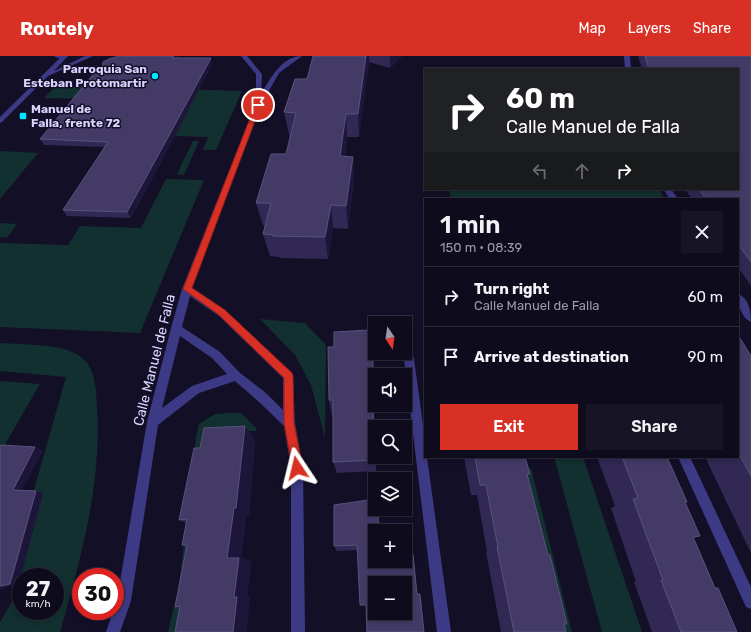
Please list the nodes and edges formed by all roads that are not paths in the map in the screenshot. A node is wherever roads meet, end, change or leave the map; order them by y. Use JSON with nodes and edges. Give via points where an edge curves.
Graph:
{"nodes":[{"id":1,"x":57,"y":56,"type":"edge"},
{"id":2,"x":65,"y":56,"type":"edge"},
{"id":3,"x":90,"y":56,"type":"edge"},
{"id":4,"x":244,"y":56,"type":"edge"},
{"id":5,"x":299,"y":56,"type":"edge"},
{"id":6,"x":627,"y":56,"type":"edge"},
{"id":7,"x":628,"y":68,"type":"edge"},
{"id":8,"x":42,"y":79,"type":"junction"},
{"id":9,"x":258,"y":105,"type":"junction"},
{"id":10,"x":0,"y":121,"type":"edge"},
{"id":11,"x":187,"y":289,"type":"junction"},
{"id":12,"x":739,"y":300,"type":"edge"},
{"id":13,"x":751,"y":318,"type":"edge"},
{"id":14,"x":176,"y":328,"type":"junction"},
{"id":15,"x":409,"y":360,"type":"edge"},
{"id":16,"x":236,"y":376,"type":"junction"},
{"id":17,"x":153,"y":422,"type":"junction"},
{"id":18,"x":289,"y":423,"type":"junction"},
{"id":19,"x":684,"y":458,"type":"edge"},
{"id":20,"x":751,"y":602,"type":"edge"},
{"id":21,"x":298,"y":631,"type":"edge"},
{"id":22,"x":113,"y":632,"type":"edge"},
{"id":23,"x":444,"y":632,"type":"edge"}],
"edges":[{"from":1,"to":2,"type":"street"},
{"from":2,"to":8,"type":"street"},
{"from":3,"to":8,"type":"street"},
{"from":4,"to":9,"type":"street","name":"Calle Manuel de Falla","via":[[259,74]]},
{"from":5,"to":9,"type":"street","name":"Calle Manuel de Falla","via":[[277,72]]},
{"from":6,"to":7,"type":"street"},
{"from":8,"to":10,"type":"street"},
{"from":9,"to":11,"type":"street","name":"Calle Manuel de Falla"},
{"from":11,"to":14,"type":"street","name":"Calle Manuel de Falla"},
{"from":11,"to":18,"type":"street","via":[[222,313],[288,376]]},
{"from":12,"to":13,"type":"street"},
{"from":14,"to":16,"type":"street","via":[[216,355]]},
{"from":14,"to":17,"type":"street","name":"Calle Manuel de Falla"},
{"from":15,"to":23,"type":"street"},
{"from":16,"to":17,"type":"street","via":[[196,389]]},
{"from":16,"to":18,"type":"street"},
{"from":17,"to":22,"type":"street","name":"Calle Manuel de Falla","via":[[124,602]]},
{"from":18,"to":21,"type":"street","via":[[297,468]]},
{"from":19,"to":20,"type":"street"}]}
